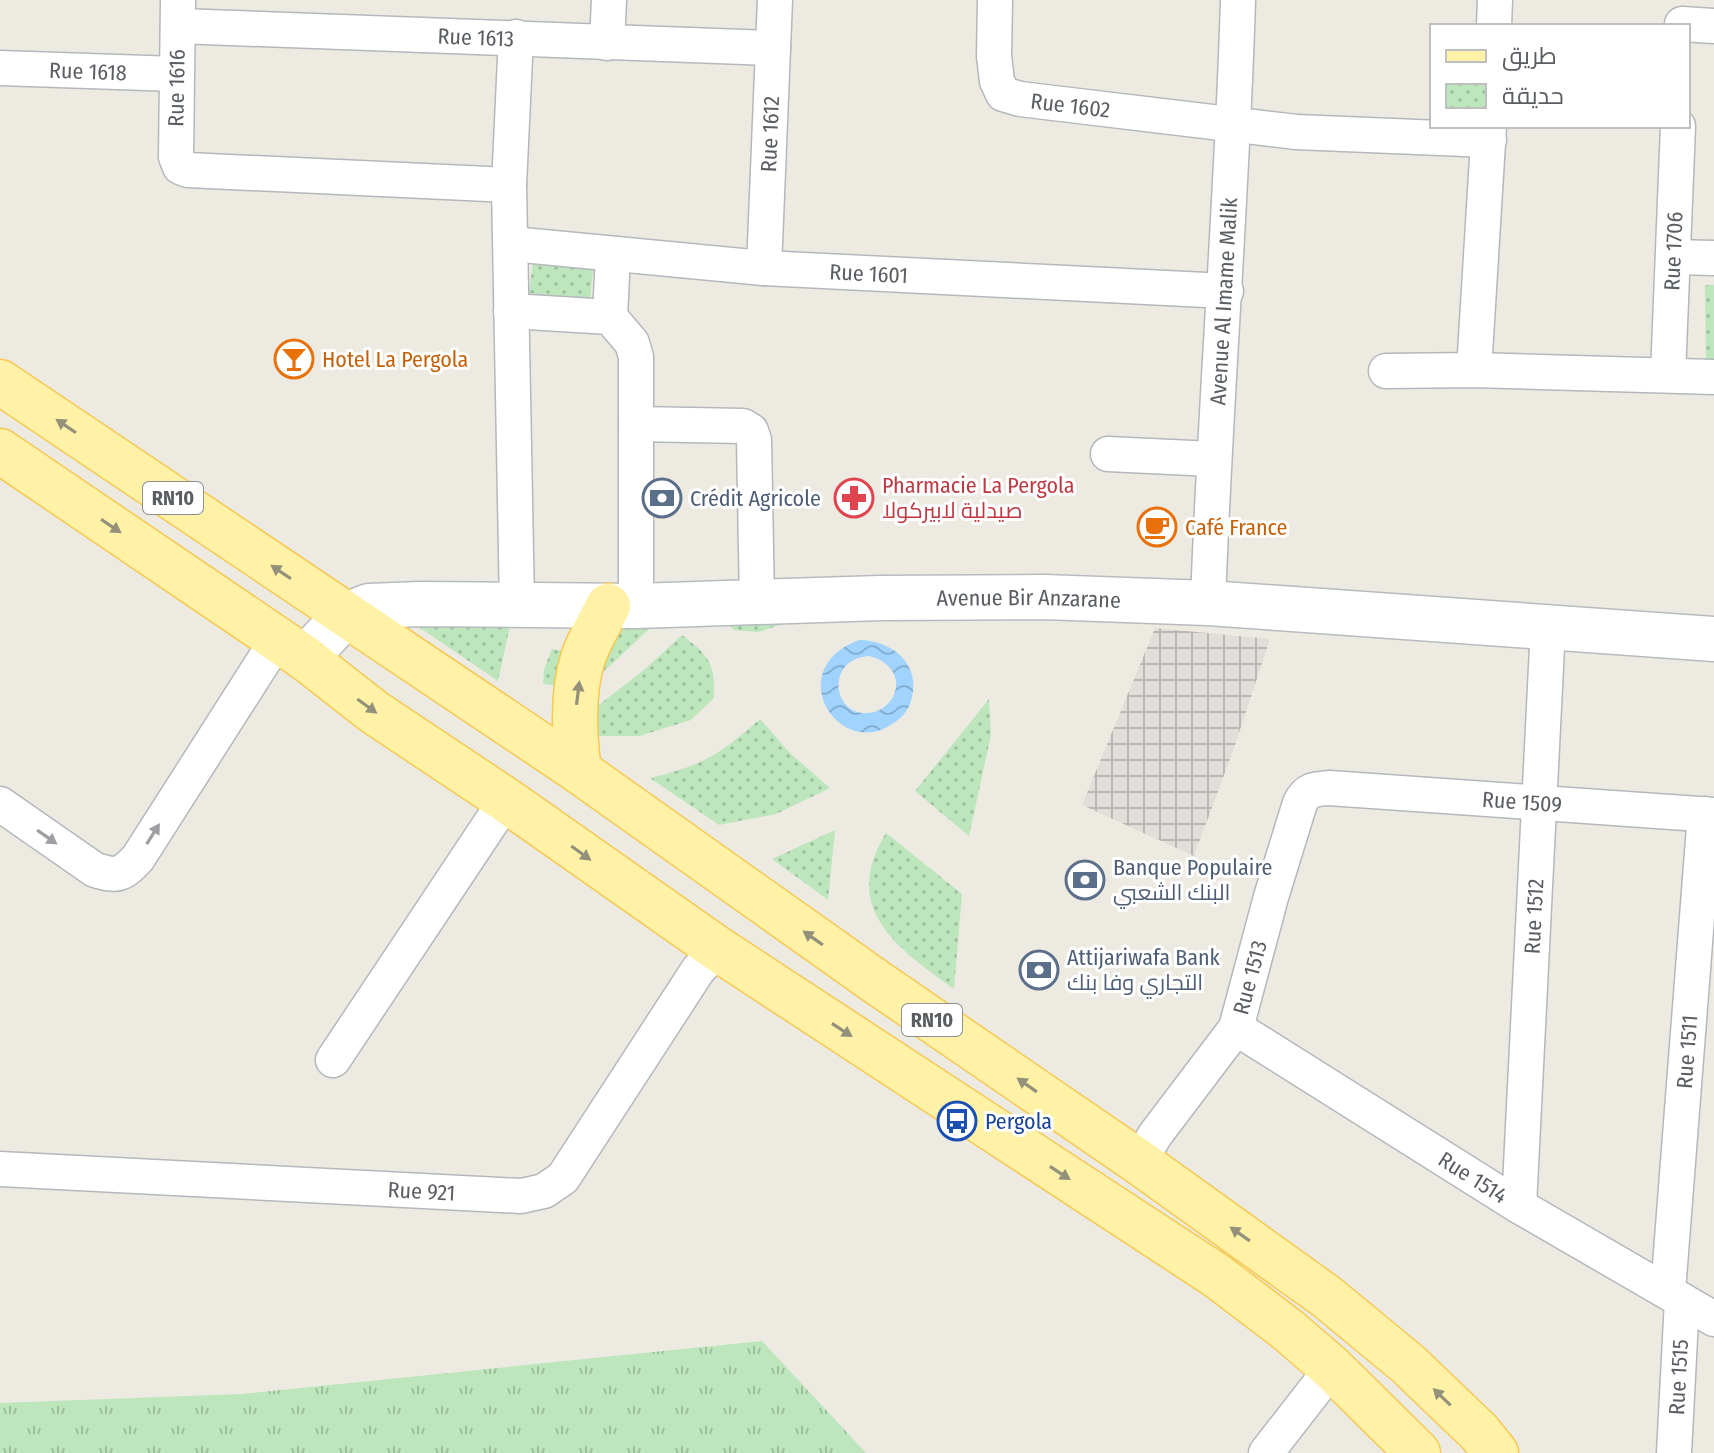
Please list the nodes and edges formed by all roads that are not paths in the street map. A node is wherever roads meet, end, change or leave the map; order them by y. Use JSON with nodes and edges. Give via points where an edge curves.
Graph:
{"nodes":[{"id":1,"x":609,"y":0,"type":"edge"},
{"id":2,"x":775,"y":0,"type":"edge"},
{"id":3,"x":995,"y":0,"type":"edge"},
{"id":4,"x":1238,"y":0,"type":"edge"},
{"id":5,"x":1495,"y":0,"type":"edge"},
{"id":6,"x":178,"y":13,"type":"edge"},
{"id":7,"x":1494,"y":24,"type":"edge"},
{"id":8,"x":516,"y":37,"type":"junction"},
{"id":9,"x":607,"y":43,"type":"junction"},
{"id":10,"x":773,"y":48,"type":"junction"},
{"id":11,"x":0,"y":68,"type":"edge"},
{"id":12,"x":176,"y":74,"type":"junction"},
{"id":13,"x":1234,"y":124,"type":"junction"},
{"id":14,"x":1678,"y":128,"type":"edge"},
{"id":15,"x":1489,"y":133,"type":"edge"},
{"id":16,"x":509,"y":185,"type":"junction"},
{"id":17,"x":512,"y":244,"type":"junction"},
{"id":18,"x":613,"y":254,"type":"junction"},
{"id":19,"x":1673,"y":257,"type":"junction"},
{"id":20,"x":1714,"y":258,"type":"edge"},
{"id":21,"x":764,"y":268,"type":"junction"},
{"id":22,"x":1226,"y":291,"type":"junction"},
{"id":23,"x":511,"y":311,"type":"junction"},
{"id":24,"x":610,"y":317,"type":"junction"},
{"id":25,"x":1474,"y":370,"type":"junction"},
{"id":26,"x":1386,"y":371,"type":"dead end"},
{"id":27,"x":1668,"y":375,"type":"junction"},
{"id":28,"x":1714,"y":377,"type":"edge"},
{"id":29,"x":0,"y":382,"type":"edge"},
{"id":30,"x":636,"y":424,"type":"junction"},
{"id":31,"x":0,"y":451,"type":"edge"},
{"id":32,"x":1108,"y":454,"type":"dead end"},
{"id":33,"x":1213,"y":459,"type":"junction"},
{"id":34,"x":757,"y":603,"type":"junction"},
{"id":35,"x":1208,"y":603,"type":"junction"},
{"id":36,"x":517,"y":605,"type":"junction"},
{"id":37,"x":622,"y":606,"type":"junction"},
{"id":38,"x":346,"y":615,"type":"junction"},
{"id":39,"x":1548,"y":627,"type":"junction"},
{"id":40,"x":1714,"y":639,"type":"edge"},
{"id":41,"x":291,"y":649,"type":"junction"},
{"id":42,"x":579,"y":771,"type":"junction"},
{"id":43,"x":1329,"y":788,"type":"joint"},
{"id":44,"x":506,"y":800,"type":"junction"},
{"id":45,"x":1539,"y":803,"type":"junction"},
{"id":46,"x":0,"y":804,"type":"edge"},
{"id":47,"x":1709,"y":815,"type":"edge"},
{"id":48,"x":718,"y":949,"type":"junction"},
{"id":49,"x":1236,"y":1028,"type":"junction"},
{"id":50,"x":333,"y":1060,"type":"dead end"},
{"id":51,"x":1139,"y":1162,"type":"junction"},
{"id":52,"x":0,"y":1169,"type":"edge"},
{"id":53,"x":1519,"y":1206,"type":"junction"},
{"id":54,"x":1675,"y":1295,"type":"junction"},
{"id":55,"x":1714,"y":1319,"type":"edge"},
{"id":56,"x":1332,"y":1368,"type":"junction"},
{"id":57,"x":1266,"y":1453,"type":"edge"},
{"id":58,"x":1418,"y":1453,"type":"edge"},
{"id":59,"x":1496,"y":1453,"type":"edge"},
{"id":60,"x":1674,"y":1453,"type":"edge"}],
"edges":[{"from":1,"to":9,"type":"street"},
{"from":2,"to":10,"type":"street","name":"Rue 1612"},
{"from":3,"to":13,"type":"street","name":"Rue 1602","via":[[994,56],[1003,94]]},
{"from":4,"to":13,"type":"street","name":"Avenue Al Imame Malik"},
{"from":5,"to":7,"type":"street"},
{"from":6,"to":8,"type":"street","name":"Rue 1613"},
{"from":6,"to":12,"type":"street","name":"Rue 1616"},
{"from":8,"to":9,"type":"street","name":"Rue 1613"},
{"from":8,"to":16,"type":"street"},
{"from":9,"to":10,"type":"street","name":"Rue 1613"},
{"from":10,"to":21,"type":"street","name":"Rue 1612"},
{"from":11,"to":12,"type":"street","name":"Rue 1618"},
{"from":12,"to":16,"type":"street","name":"Rue 1616","via":[[176,157],[188,170]]},
{"from":13,"to":15,"type":"street","via":[[1296,132]]},
{"from":13,"to":22,"type":"street","name":"Avenue Al Imame Malik"},
{"from":14,"to":19,"type":"street","name":"Rue 1706"},
{"from":15,"to":25,"type":"street"},
{"from":16,"to":17,"type":"street"},
{"from":17,"to":18,"type":"street","name":"Rue 1601"},
{"from":17,"to":23,"type":"street"},
{"from":18,"to":21,"type":"street","name":"Rue 1601"},
{"from":18,"to":24,"type":"street"},
{"from":19,"to":20,"type":"street"},
{"from":19,"to":27,"type":"street","name":"Rue 1706"},
{"from":21,"to":22,"type":"street","name":"Rue 1601"},
{"from":22,"to":33,"type":"street","name":"Avenue Al Imame Malik"},
{"from":23,"to":24,"type":"street"},
{"from":23,"to":36,"type":"street"},
{"from":24,"to":30,"type":"street","via":[[632,343],[636,357]]},
{"from":25,"to":26,"type":"street"},
{"from":25,"to":27,"type":"street"},
{"from":27,"to":28,"type":"street"},
{"from":38,"to":29,"type":"main road","number":"RN10","one_way":true},
{"from":30,"to":34,"type":"street","via":[[743,426],[751,431]]},
{"from":30,"to":37,"type":"street"},
{"from":31,"to":41,"type":"main road","number":"RN10","one_way":true},
{"from":32,"to":33,"type":"street"},
{"from":33,"to":35,"type":"street","name":"Avenue Al Imame Malik"},
{"from":34,"to":35,"type":"street","name":"Avenue Bir Anzarane","via":[[966,597]]},
{"from":34,"to":37,"type":"street","name":"Avenue Bir Anzarane"},
{"from":35,"to":39,"type":"street","name":"Avenue Bir Anzarane"},
{"from":36,"to":37,"type":"street","name":"Avenue Bir Anzarane"},
{"from":36,"to":38,"type":"street","name":"Avenue Bir Anzarane","via":[[369,606]]},
{"from":42,"to":37,"type":"main road","one_way":true,"via":[[576,697],[583,657]]},
{"from":38,"to":41,"type":"street"},
{"from":38,"to":42,"type":"main road","number":"RN10"},
{"from":39,"to":40,"type":"street","name":"Avenue Bir Anzarane"},
{"from":39,"to":45,"type":"street","name":"Rue 1512"},
{"from":41,"to":44,"type":"main road","number":"RN10","one_way":true},
{"from":46,"to":41,"type":"street","one_way":true,"via":[[95,870],[124,873]]},
{"from":51,"to":42,"type":"main road","number":"RN10","one_way":true},
{"from":43,"to":45,"type":"street","name":"Rue 1509"},
{"from":43,"to":49,"type":"street","name":"Rue 1513","via":[[1312,789],[1300,803]]},
{"from":44,"to":48,"type":"main road","number":"RN10","one_way":true},
{"from":44,"to":50,"type":"street"},
{"from":45,"to":47,"type":"street","name":"Rue 1509"},
{"from":45,"to":53,"type":"street","name":"Rue 1512"},
{"from":47,"to":54,"type":"street","name":"Rue 1511"},
{"from":48,"to":52,"type":"street","name":"Rue 921","via":[[698,970],[563,1178],[544,1191],[521,1196]]},
{"from":48,"to":56,"type":"main road","number":"RN10","one_way":true,"via":[[1217,1276]]},
{"from":49,"to":51,"type":"street","name":"Rue 1513"},
{"from":49,"to":53,"type":"street","name":"Rue 1514"},
{"from":59,"to":51,"type":"main road","number":"RN10","one_way":true,"via":[[1408,1364],[1327,1297]]},
{"from":53,"to":54,"type":"street","name":"Rue 1514"},
{"from":54,"to":55,"type":"street","name":"Rue 1514"},
{"from":54,"to":60,"type":"street","name":"Rue 1515"},
{"from":56,"to":57,"type":"street"},
{"from":56,"to":58,"type":"main road","number":"RN10"}]}
